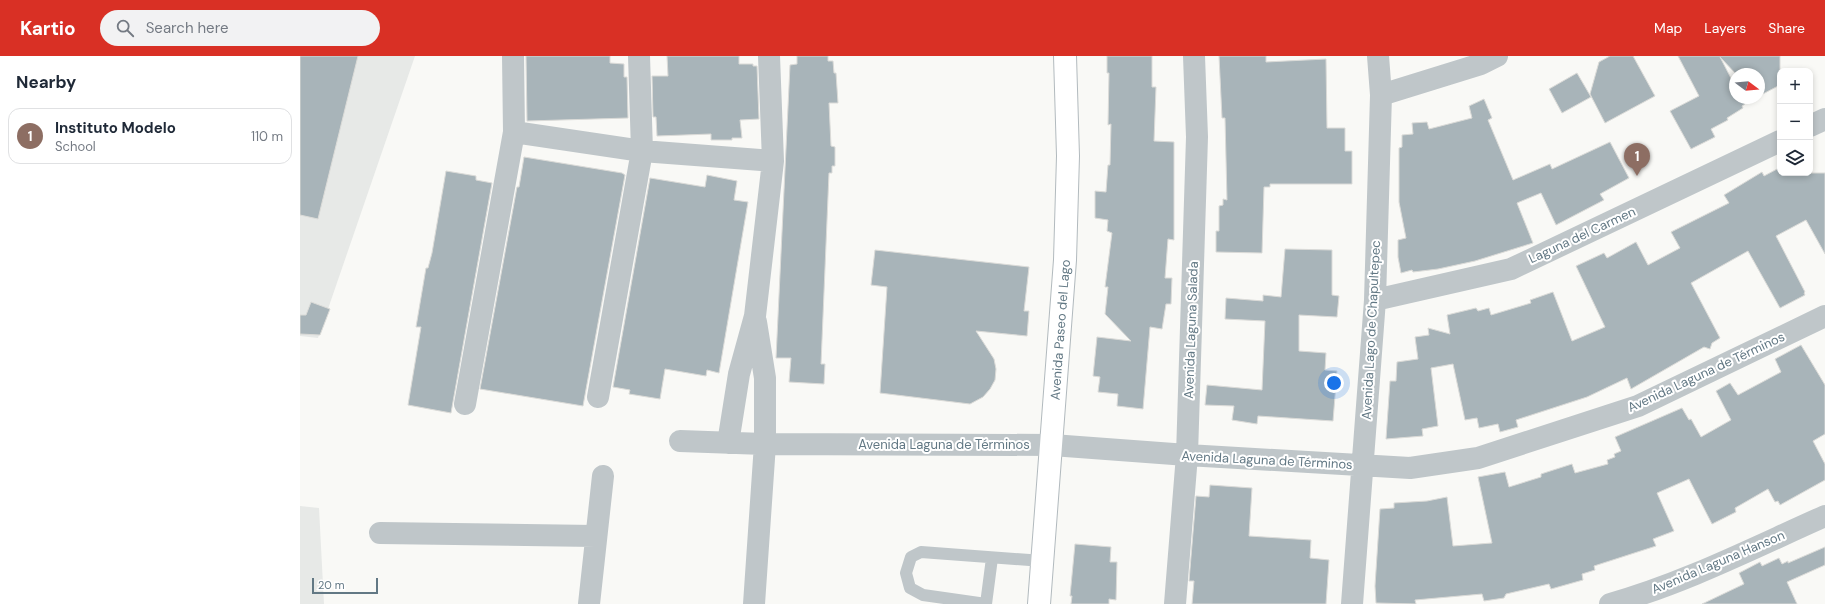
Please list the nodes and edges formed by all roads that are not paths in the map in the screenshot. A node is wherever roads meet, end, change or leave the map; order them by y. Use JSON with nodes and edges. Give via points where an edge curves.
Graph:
{"nodes":[{"id":1,"x":513,"y":56,"type":"edge"},
{"id":2,"x":639,"y":56,"type":"edge"},
{"id":3,"x":769,"y":56,"type":"edge"},
{"id":4,"x":1066,"y":56,"type":"edge"},
{"id":5,"x":1194,"y":56,"type":"edge"},
{"id":6,"x":1378,"y":56,"type":"edge"},
{"id":7,"x":1497,"y":56,"type":"edge"},
{"id":8,"x":1381,"y":95,"type":"junction"},
{"id":9,"x":1825,"y":119,"type":"edge"},
{"id":10,"x":1813,"y":125,"type":"edge"},
{"id":11,"x":514,"y":132,"type":"junction"},
{"id":12,"x":1777,"y":142,"type":"edge"},
{"id":13,"x":642,"y":151,"type":"junction"},
{"id":14,"x":773,"y":161,"type":"junction"},
{"id":15,"x":1375,"y":300,"type":"junction"},
{"id":16,"x":755,"y":316,"type":"junction"},
{"id":17,"x":1825,"y":316,"type":"edge"},
{"id":18,"x":598,"y":397,"type":"dead end"},
{"id":19,"x":465,"y":404,"type":"dead end"},
{"id":20,"x":680,"y":441,"type":"dead end"},
{"id":21,"x":728,"y":443,"type":"junction"},
{"id":22,"x":765,"y":444,"type":"junction"},
{"id":23,"x":1052,"y":445,"type":"junction"},
{"id":24,"x":1187,"y":455,"type":"junction"},
{"id":25,"x":1363,"y":466,"type":"junction"},
{"id":26,"x":603,"y":476,"type":"dead end"},
{"id":27,"x":1825,"y":516,"type":"edge"},
{"id":28,"x":380,"y":533,"type":"dead end"},
{"id":29,"x":595,"y":536,"type":"junction"},
{"id":30,"x":992,"y":558,"type":"junction"},
{"id":31,"x":1043,"y":561,"type":"junction"},
{"id":32,"x":589,"y":604,"type":"edge"},
{"id":33,"x":754,"y":604,"type":"edge"},
{"id":34,"x":986,"y":604,"type":"edge"},
{"id":35,"x":1039,"y":604,"type":"edge"},
{"id":36,"x":1175,"y":604,"type":"edge"},
{"id":37,"x":1352,"y":604,"type":"edge"},
{"id":38,"x":1610,"y":604,"type":"edge"}],
"edges":[{"from":1,"to":11,"type":"street"},
{"from":2,"to":13,"type":"street"},
{"from":3,"to":14,"type":"street"},
{"from":4,"to":23,"type":"main road","name":"Avenida Paseo del Lago","via":[[1068,156],[1065,260]]},
{"from":5,"to":24,"type":"street","name":"Avenida Laguna Salada","via":[[1197,137]]},
{"from":6,"to":8,"type":"street","name":"Avenida Lago de Chapultepec"},
{"from":7,"to":8,"type":"street","via":[[1481,64]]},
{"from":8,"to":15,"type":"street","name":"Avenida Lago de Chapultepec"},
{"from":9,"to":10,"type":"street"},
{"from":11,"to":13,"type":"street"},
{"from":11,"to":19,"type":"street"},
{"from":12,"to":15,"type":"street","name":"Laguna del Carmen","via":[[1511,269]]},
{"from":13,"to":14,"type":"street"},
{"from":13,"to":18,"type":"street"},
{"from":14,"to":16,"type":"street"},
{"from":15,"to":25,"type":"street","name":"Avenida Lago de Chapultepec"},
{"from":16,"to":21,"type":"street","via":[[739,374]]},
{"from":16,"to":22,"type":"street","via":[[765,378]]},
{"from":17,"to":25,"type":"street","name":"Avenida Laguna de Términos","via":[[1638,406],[1478,458],[1410,468]]},
{"from":20,"to":21,"type":"street","name":"Avenida Laguna de Términos"},
{"from":21,"to":22,"type":"street","name":"Avenida Laguna de Términos"},
{"from":22,"to":23,"type":"street","name":"Avenida Laguna de Términos"},
{"from":22,"to":33,"type":"street"},
{"from":23,"to":24,"type":"street","name":"Avenida Laguna de Términos"},
{"from":23,"to":31,"type":"main road","name":"Avenida Paseo del Lago"},
{"from":24,"to":25,"type":"street","name":"Avenida Laguna de Términos"},
{"from":24,"to":36,"type":"street","name":"Avenida Laguna Salada"},
{"from":25,"to":37,"type":"street","name":"Avenida Lago de Chapultepec"},
{"from":26,"to":29,"type":"street"},
{"from":27,"to":38,"type":"street","name":"Avenida Laguna Hanson","via":[[1695,574]]},
{"from":28,"to":29,"type":"street"},
{"from":29,"to":32,"type":"street"},
{"from":30,"to":31,"type":"lane"},
{"from":30,"to":34,"type":"lane"},
{"from":30,"to":34,"type":"lane","via":[[921,552],[911,557],[906,573],[910,588],[923,595]]},
{"from":31,"to":35,"type":"main road","name":"Avenida Paseo del Lago"}]}
